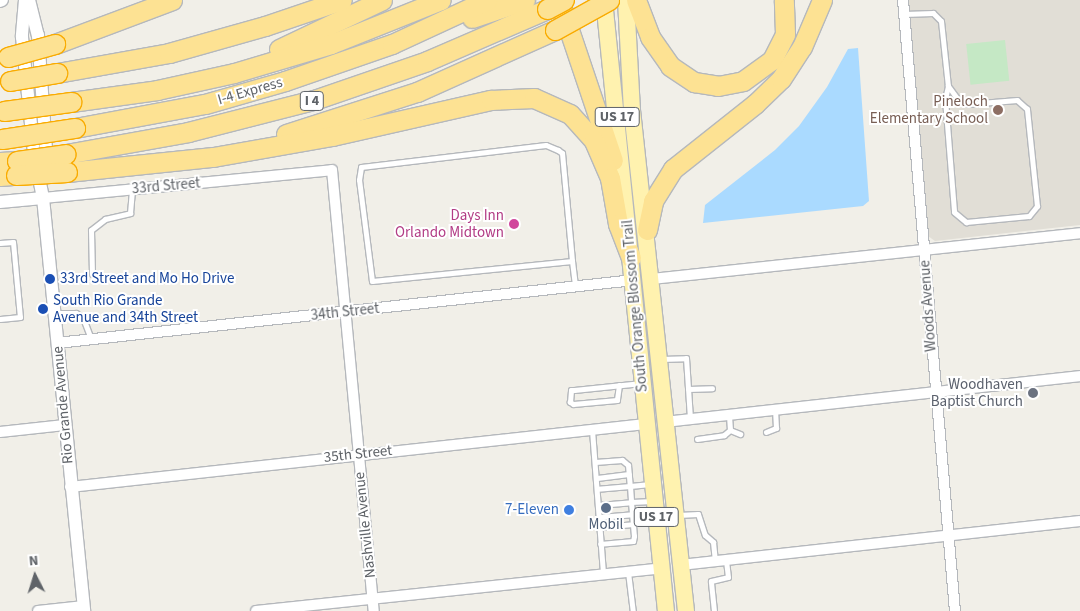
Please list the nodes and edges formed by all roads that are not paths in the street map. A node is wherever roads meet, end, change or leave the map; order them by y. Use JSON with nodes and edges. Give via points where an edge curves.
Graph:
{"nodes":[{"id":1,"x":27,"y":0,"type":"edge"},
{"id":2,"x":172,"y":0,"type":"edge"},
{"id":3,"x":342,"y":0,"type":"edge"},
{"id":4,"x":382,"y":0,"type":"edge"},
{"id":5,"x":441,"y":0,"type":"edge"},
{"id":6,"x":487,"y":0,"type":"edge"},
{"id":7,"x":525,"y":0,"type":"edge"},
{"id":8,"x":564,"y":0,"type":"edge"},
{"id":9,"x":604,"y":0,"type":"edge"},
{"id":10,"x":610,"y":0,"type":"edge"},
{"id":11,"x":626,"y":0,"type":"edge"},
{"id":12,"x":636,"y":0,"type":"edge"},
{"id":13,"x":784,"y":0,"type":"edge"},
{"id":14,"x":822,"y":0,"type":"edge"},
{"id":15,"x":902,"y":0,"type":"edge"},
{"id":16,"x":553,"y":4,"type":"edge"},
{"id":17,"x":904,"y":14,"type":"junction"},
{"id":18,"x":392,"y":44,"type":"junction"},
{"id":19,"x":4,"y":58,"type":"edge"},
{"id":20,"x":5,"y":82,"type":"edge"},
{"id":21,"x":948,"y":86,"type":"junction"},
{"id":22,"x":120,"y":95,"type":"junction"},
{"id":23,"x":2,"y":111,"type":"edge"},
{"id":24,"x":1,"y":139,"type":"edge"},
{"id":25,"x":67,"y":163,"type":"junction"},
{"id":26,"x":148,"y":164,"type":"junction"},
{"id":27,"x":8,"y":169,"type":"edge"},
{"id":28,"x":332,"y":170,"type":"joint"},
{"id":29,"x":132,"y":189,"type":"junction"},
{"id":30,"x":43,"y":198,"type":"junction"},
{"id":31,"x":0,"y":202,"type":"edge"},
{"id":32,"x":647,"y":230,"type":"junction"},
{"id":33,"x":1080,"y":233,"type":"edge"},
{"id":34,"x":628,"y":234,"type":"junction"},
{"id":35,"x":0,"y":243,"type":"edge"},
{"id":36,"x":924,"y":248,"type":"junction"},
{"id":37,"x":632,"y":258,"type":"junction"},
{"id":38,"x":572,"y":261,"type":"junction"},
{"id":39,"x":92,"y":274,"type":"dead end"},
{"id":40,"x":652,"y":279,"type":"junction"},
{"id":41,"x":634,"y":280,"type":"junction"},
{"id":42,"x":575,"y":287,"type":"junction"},
{"id":43,"x":345,"y":312,"type":"junction"},
{"id":44,"x":54,"y":313,"type":"junction"},
{"id":45,"x":0,"y":319,"type":"edge"},
{"id":46,"x":91,"y":339,"type":"junction"},
{"id":47,"x":57,"y":343,"type":"junction"},
{"id":48,"x":660,"y":360,"type":"junction"},
{"id":49,"x":1080,"y":376,"type":"edge"},
{"id":50,"x":642,"y":383,"type":"junction"},
{"id":51,"x":619,"y":385,"type":"junction"},
{"id":52,"x":712,"y":388,"type":"dead end"},
{"id":53,"x":688,"y":389,"type":"junction"},
{"id":54,"x":935,"y":391,"type":"junction"},
{"id":55,"x":775,"y":412,"type":"junction"},
{"id":56,"x":729,"y":416,"type":"junction"},
{"id":57,"x":690,"y":420,"type":"junction"},
{"id":58,"x":666,"y":422,"type":"junction"},
{"id":59,"x":646,"y":424,"type":"junction"},
{"id":60,"x":65,"y":425,"type":"junction"},
{"id":61,"x":592,"y":430,"type":"junction"},
{"id":62,"x":730,"y":430,"type":"junction"},
{"id":63,"x":0,"y":432,"type":"edge"},
{"id":64,"x":766,"y":432,"type":"dead end"},
{"id":65,"x":740,"y":434,"type":"dead end"},
{"id":66,"x":697,"y":439,"type":"dead end"},
{"id":67,"x":358,"y":454,"type":"junction"},
{"id":68,"x":596,"y":462,"type":"junction"},
{"id":69,"x":629,"y":474,"type":"junction"},
{"id":70,"x":597,"y":478,"type":"junction"},
{"id":71,"x":653,"y":483,"type":"junction"},
{"id":72,"x":630,"y":486,"type":"junction"},
{"id":73,"x":70,"y":487,"type":"junction"},
{"id":74,"x":598,"y":489,"type":"junction"},
{"id":75,"x":655,"y":501,"type":"junction"},
{"id":76,"x":631,"y":502,"type":"junction"},
{"id":77,"x":599,"y":505,"type":"junction"},
{"id":78,"x":632,"y":514,"type":"junction"},
{"id":79,"x":676,"y":515,"type":"junction"},
{"id":80,"x":600,"y":516,"type":"junction"},
{"id":81,"x":1080,"y":521,"type":"edge"},
{"id":82,"x":633,"y":524,"type":"junction"},
{"id":83,"x":600,"y":527,"type":"junction"},
{"id":84,"x":949,"y":535,"type":"junction"},
{"id":85,"x":678,"y":540,"type":"junction"},
{"id":86,"x":600,"y":544,"type":"junction"},
{"id":87,"x":726,"y":560,"type":"junction"},
{"id":88,"x":715,"y":562,"type":"junction"},
{"id":89,"x":681,"y":566,"type":"junction"},
{"id":90,"x":662,"y":568,"type":"junction"},
{"id":91,"x":628,"y":571,"type":"junction"},
{"id":92,"x":602,"y":574,"type":"junction"},
{"id":93,"x":374,"y":598,"type":"junction"},
{"id":94,"x":84,"y":609,"type":"edge"},
{"id":95,"x":38,"y":611,"type":"edge"},
{"id":96,"x":256,"y":611,"type":"edge"},
{"id":97,"x":374,"y":611,"type":"edge"},
{"id":98,"x":633,"y":611,"type":"edge"},
{"id":99,"x":666,"y":611,"type":"edge"},
{"id":100,"x":686,"y":611,"type":"edge"},
{"id":101,"x":714,"y":611,"type":"edge"},
{"id":102,"x":956,"y":611,"type":"edge"}],
"edges":[{"from":1,"to":30,"type":"street","name":"Rio Grande Avenue","via":[[38,35],[48,152]]},
{"from":2,"to":19,"type":"highway","bridge":true,"via":[[55,44]]},
{"from":3,"to":20,"type":"highway","bridge":true,"via":[[169,53]]},
{"from":4,"to":22,"type":"highway","via":[[306,38],[261,56]]},
{"from":5,"to":22,"type":"highway","name":"I-4 Express","via":[[360,34],[283,59],[192,83]]},
{"from":6,"to":18,"type":"highway","name":"I-4 Express"},
{"from":7,"to":18,"type":"highway"},
{"from":8,"to":16,"type":"highway","number":"I 4","bridge":true},
{"from":9,"to":34,"type":"main road","name":"South Orange Blossom Trail","number":"US 17"},
{"from":10,"to":26,"type":"highway","bridge":true,"via":[[470,71],[368,110],[255,142]]},
{"from":11,"to":32,"type":"main road","name":"South Orange Blossom Trail","number":"US 17","via":[[632,110]]},
{"from":12,"to":13,"type":"highway","via":[[650,37],[670,66],[694,82],[718,86],[743,81],[772,60],[785,34]]},
{"from":14,"to":32,"type":"highway","via":[[802,47],[781,79],[673,169],[653,201]]},
{"from":15,"to":17,"type":"street","name":"Woods Avenue"},
{"from":16,"to":25,"type":"highway","number":"I 4","via":[[427,61],[314,100]]},
{"from":16,"to":34,"type":"highway","via":[[610,149]]},
{"from":17,"to":21,"type":"lane","via":[[933,13],[941,21]]},
{"from":17,"to":36,"type":"street","name":"Woods Avenue"},
{"from":18,"to":24,"type":"highway","name":"I-4 Express","bridge":true,"via":[[235,96],[140,118]]},
{"from":21,"to":21,"type":"lane","via":[[945,99],[954,212],[966,222],[1029,216],[1037,206],[1027,109],[1016,100],[968,104],[959,101]]},
{"from":22,"to":23,"type":"highway","name":"I-4 Express","bridge":true},
{"from":25,"to":26,"type":"highway"},
{"from":25,"to":27,"type":"highway","number":"I 4","bridge":true},
{"from":26,"to":37,"type":"highway","via":[[213,157],[332,136],[491,100],[534,98],[570,114],[594,141],[610,178],[618,224]]},
{"from":28,"to":29,"type":"street","name":"33rd Street"},
{"from":28,"to":43,"type":"street","name":"Nashville Avenue"},
{"from":29,"to":30,"type":"street","name":"33rd Street"},
{"from":29,"to":39,"type":"lane","via":[[130,212],[105,219],[91,230]]},
{"from":30,"to":31,"type":"street","name":"33rd Street"},
{"from":30,"to":44,"type":"street","name":"Rio Grande Avenue"},
{"from":32,"to":40,"type":"main road","name":"South Orange Blossom Trail","number":"US 17"},
{"from":33,"to":36,"type":"street"},
{"from":34,"to":37,"type":"main road","name":"South Orange Blossom Trail","number":"US 17"},
{"from":35,"to":45,"type":"lane","via":[[13,242],[20,317]]},
{"from":36,"to":40,"type":"street"},
{"from":36,"to":54,"type":"street","name":"Woods Avenue"},
{"from":37,"to":41,"type":"main road","name":"South Orange Blossom Trail","number":"US 17"},
{"from":38,"to":38,"type":"lane","via":[[562,154],[558,150],[546,145],[420,159],[360,170],[372,281]]},
{"from":38,"to":42,"type":"lane"},
{"from":40,"to":48,"type":"main road","name":"South Orange Blossom Trail","number":"US 17"},
{"from":41,"to":42,"type":"street","name":"34th Street"},
{"from":41,"to":50,"type":"main road","name":"South Orange Blossom Trail","number":"US 17"},
{"from":41,"to":58,"type":"main road","via":[[643,312],[652,399]]},
{"from":42,"to":43,"type":"street","name":"34th Street"},
{"from":43,"to":46,"type":"street","name":"34th Street"},
{"from":43,"to":67,"type":"street","name":"Nashville Avenue"},
{"from":44,"to":46,"type":"lane","via":[[76,313],[83,318]]},
{"from":44,"to":47,"type":"street","name":"Rio Grande Avenue"},
{"from":46,"to":47,"type":"street","name":"34th Street"},
{"from":47,"to":60,"type":"street","name":"Rio Grande Avenue"},
{"from":48,"to":53,"type":"lane","via":[[686,358]]},
{"from":48,"to":58,"type":"main road","name":"South Orange Blossom Trail","number":"US 17"},
{"from":49,"to":54,"type":"street"},
{"from":50,"to":51,"type":"lane"},
{"from":50,"to":59,"type":"main road","name":"South Orange Blossom Trail","number":"US 17"},
{"from":51,"to":51,"type":"lane","via":[[571,390],[570,402],[617,400]]},
{"from":52,"to":53,"type":"lane"},
{"from":53,"to":57,"type":"lane"},
{"from":54,"to":55,"type":"street"},
{"from":54,"to":84,"type":"street","name":"Woods Avenue"},
{"from":55,"to":56,"type":"street"},
{"from":55,"to":64,"type":"lane","via":[[776,428]]},
{"from":56,"to":57,"type":"street"},
{"from":56,"to":62,"type":"lane"},
{"from":57,"to":58,"type":"street"},
{"from":58,"to":79,"type":"main road","name":"South Orange Blossom Trail","number":"US 17"},
{"from":59,"to":61,"type":"street","name":"35th Street"},
{"from":59,"to":71,"type":"main road","name":"South Orange Blossom Trail","number":"US 17"},
{"from":59,"to":85,"type":"main road","via":[[659,452],[667,516]]},
{"from":60,"to":63,"type":"street"},
{"from":60,"to":73,"type":"street","name":"Rio Grande Avenue"},
{"from":61,"to":67,"type":"street","name":"35th Street"},
{"from":61,"to":68,"type":"lane"},
{"from":62,"to":65,"type":"lane"},
{"from":62,"to":66,"type":"lane"},
{"from":67,"to":73,"type":"street","name":"35th Street"},
{"from":67,"to":93,"type":"street","name":"Nashville Avenue"},
{"from":68,"to":69,"type":"lane","via":[[628,461]]},
{"from":68,"to":70,"type":"lane"},
{"from":69,"to":70,"type":"lane"},
{"from":69,"to":72,"type":"lane"},
{"from":70,"to":74,"type":"lane"},
{"from":71,"to":72,"type":"lane"},
{"from":71,"to":75,"type":"main road","name":"South Orange Blossom Trail","number":"US 17"},
{"from":72,"to":74,"type":"lane"},
{"from":72,"to":76,"type":"lane"},
{"from":73,"to":94,"type":"street","name":"Rio Grande Avenue"},
{"from":74,"to":77,"type":"lane"},
{"from":75,"to":76,"type":"lane"},
{"from":75,"to":90,"type":"main road","name":"South Orange Blossom Trail","number":"US 17"},
{"from":76,"to":77,"type":"lane"},
{"from":76,"to":78,"type":"lane"},
{"from":77,"to":80,"type":"lane"},
{"from":78,"to":80,"type":"lane"},
{"from":78,"to":82,"type":"lane"},
{"from":79,"to":85,"type":"main road","name":"South Orange Blossom Trail","number":"US 17"},
{"from":79,"to":88,"type":"lane","via":[[698,514],[705,535],[713,542]]},
{"from":80,"to":83,"type":"lane"},
{"from":81,"to":84,"type":"street"},
{"from":82,"to":83,"type":"lane"},
{"from":82,"to":86,"type":"lane","via":[[633,541]]},
{"from":83,"to":86,"type":"lane"},
{"from":84,"to":87,"type":"street"},
{"from":84,"to":102,"type":"street","name":"Woods Avenue"},
{"from":85,"to":89,"type":"main road","name":"South Orange Blossom Trail","number":"US 17"},
{"from":86,"to":92,"type":"lane"},
{"from":87,"to":88,"type":"street"},
{"from":87,"to":101,"type":"lane","via":[[728,576],[711,581]]},
{"from":88,"to":89,"type":"street"},
{"from":89,"to":100,"type":"main road","name":"South Orange Blossom Trail","number":"US 17"},
{"from":90,"to":91,"type":"street"},
{"from":90,"to":99,"type":"main road","name":"South Orange Blossom Trail","number":"US 17"},
{"from":91,"to":92,"type":"street"},
{"from":91,"to":98,"type":"lane"},
{"from":92,"to":93,"type":"street"},
{"from":93,"to":96,"type":"street"},
{"from":93,"to":97,"type":"street","name":"Nashville Avenue"},
{"from":94,"to":95,"type":"street"}]}
